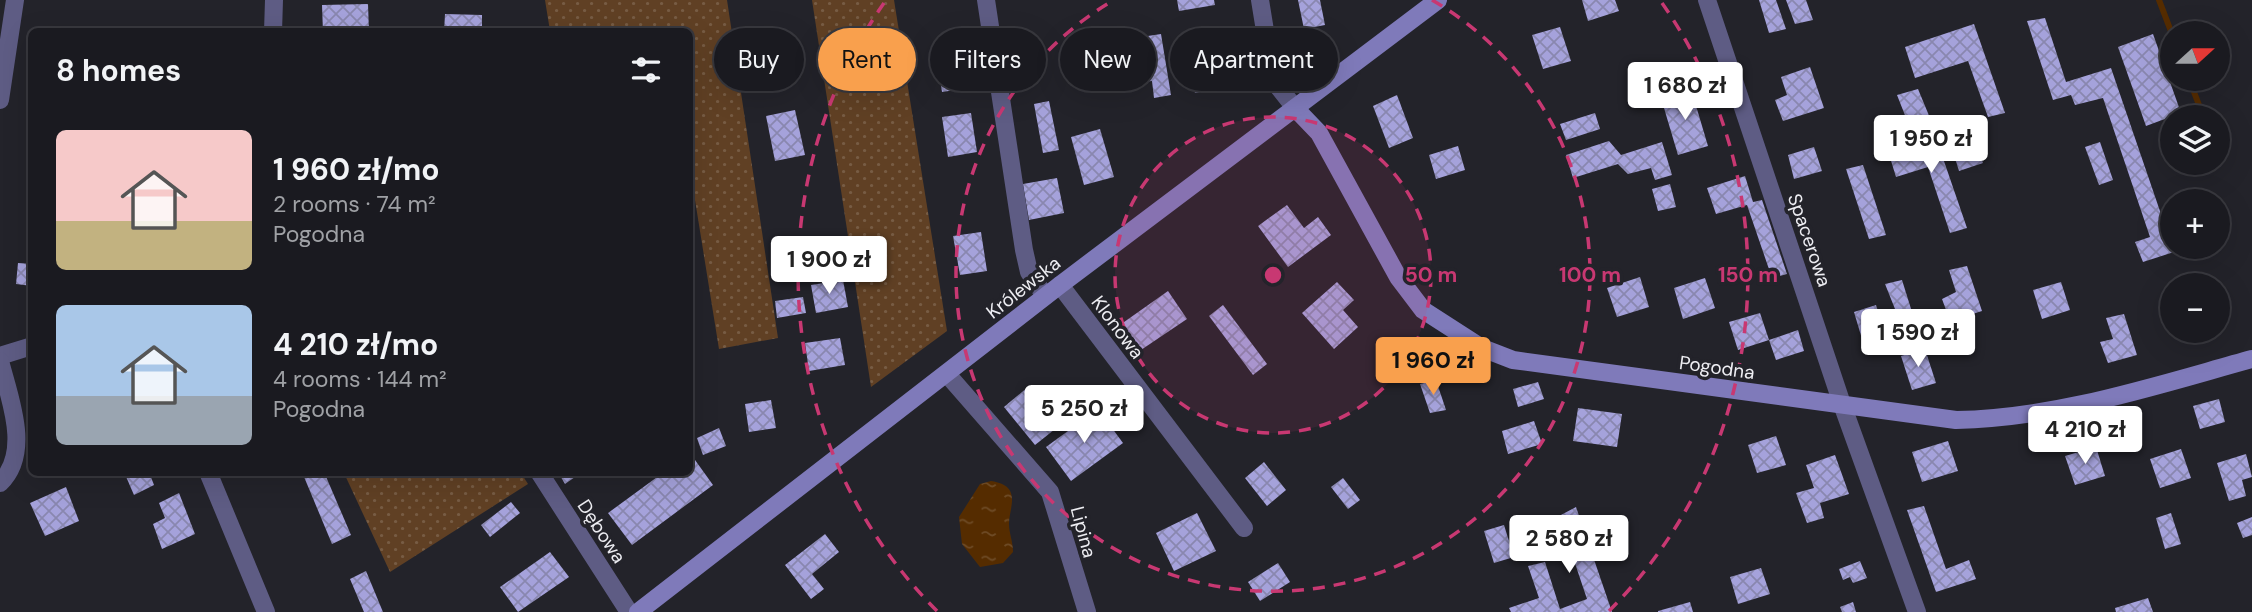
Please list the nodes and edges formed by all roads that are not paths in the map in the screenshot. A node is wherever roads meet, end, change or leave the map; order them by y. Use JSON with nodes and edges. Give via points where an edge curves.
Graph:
{"nodes":[{"id":1,"x":15,"y":0,"type":"edge"},
{"id":2,"x":274,"y":0,"type":"edge"},
{"id":3,"x":986,"y":0,"type":"edge"},
{"id":4,"x":1259,"y":0,"type":"edge"},
{"id":5,"x":1438,"y":0,"type":"edge"},
{"id":6,"x":1707,"y":0,"type":"edge"},
{"id":7,"x":273,"y":28,"type":"edge"},
{"id":8,"x":0,"y":100,"type":"edge"},
{"id":9,"x":1295,"y":108,"type":"junction"},
{"id":10,"x":1060,"y":285,"type":"junction"},
{"id":11,"x":1045,"y":296,"type":"junction"},
{"id":12,"x":28,"y":348,"type":"edge"},
{"id":13,"x":0,"y":358,"type":"edge"},
{"id":14,"x":2252,"y":359,"type":"edge"},
{"id":15,"x":947,"y":374,"type":"junction"},
{"id":16,"x":1843,"y":407,"type":"junction"},
{"id":17,"x":210,"y":476,"type":"edge"},
{"id":18,"x":543,"y":476,"type":"edge"},
{"id":19,"x":0,"y":483,"type":"edge"},
{"id":20,"x":1244,"y":528,"type":"dead end"},
{"id":21,"x":266,"y":612,"type":"edge"},
{"id":22,"x":629,"y":612,"type":"edge"},
{"id":23,"x":638,"y":612,"type":"edge"},
{"id":24,"x":1087,"y":612,"type":"edge"},
{"id":25,"x":1917,"y":612,"type":"edge"}],
"edges":[{"from":1,"to":8,"type":"street"},
{"from":2,"to":7,"type":"street"},
{"from":3,"to":11,"type":"street","via":[[1024,250],[1029,272]]},
{"from":4,"to":9,"type":"street","via":[[1273,80]]},
{"from":5,"to":9,"type":"street","name":"Królewska"},
{"from":6,"to":16,"type":"street","name":"Spacerowa"},
{"from":9,"to":10,"type":"street","name":"Królewska"},
{"from":9,"to":16,"type":"street","name":"Pogodna","via":[[1320,133],[1398,277],[1423,310],[1482,348],[1513,360]]},
{"from":10,"to":11,"type":"street","name":"Królewska"},
{"from":10,"to":20,"type":"street","name":"Klonowa"},
{"from":11,"to":15,"type":"street","name":"Królewska"},
{"from":12,"to":13,"type":"street"},
{"from":13,"to":19,"type":"street","via":[[16,426],[13,458]]},
{"from":14,"to":16,"type":"street","name":"Pogodna","via":[[2144,389],[2005,419],[1956,420]]},
{"from":15,"to":23,"type":"street","name":"Królewska"},
{"from":15,"to":24,"type":"street","name":"Lipina","via":[[1050,492]]},
{"from":16,"to":25,"type":"street","name":"Spacerowa"},
{"from":17,"to":21,"type":"street"},
{"from":18,"to":22,"type":"street","name":"Dębowa"}]}
